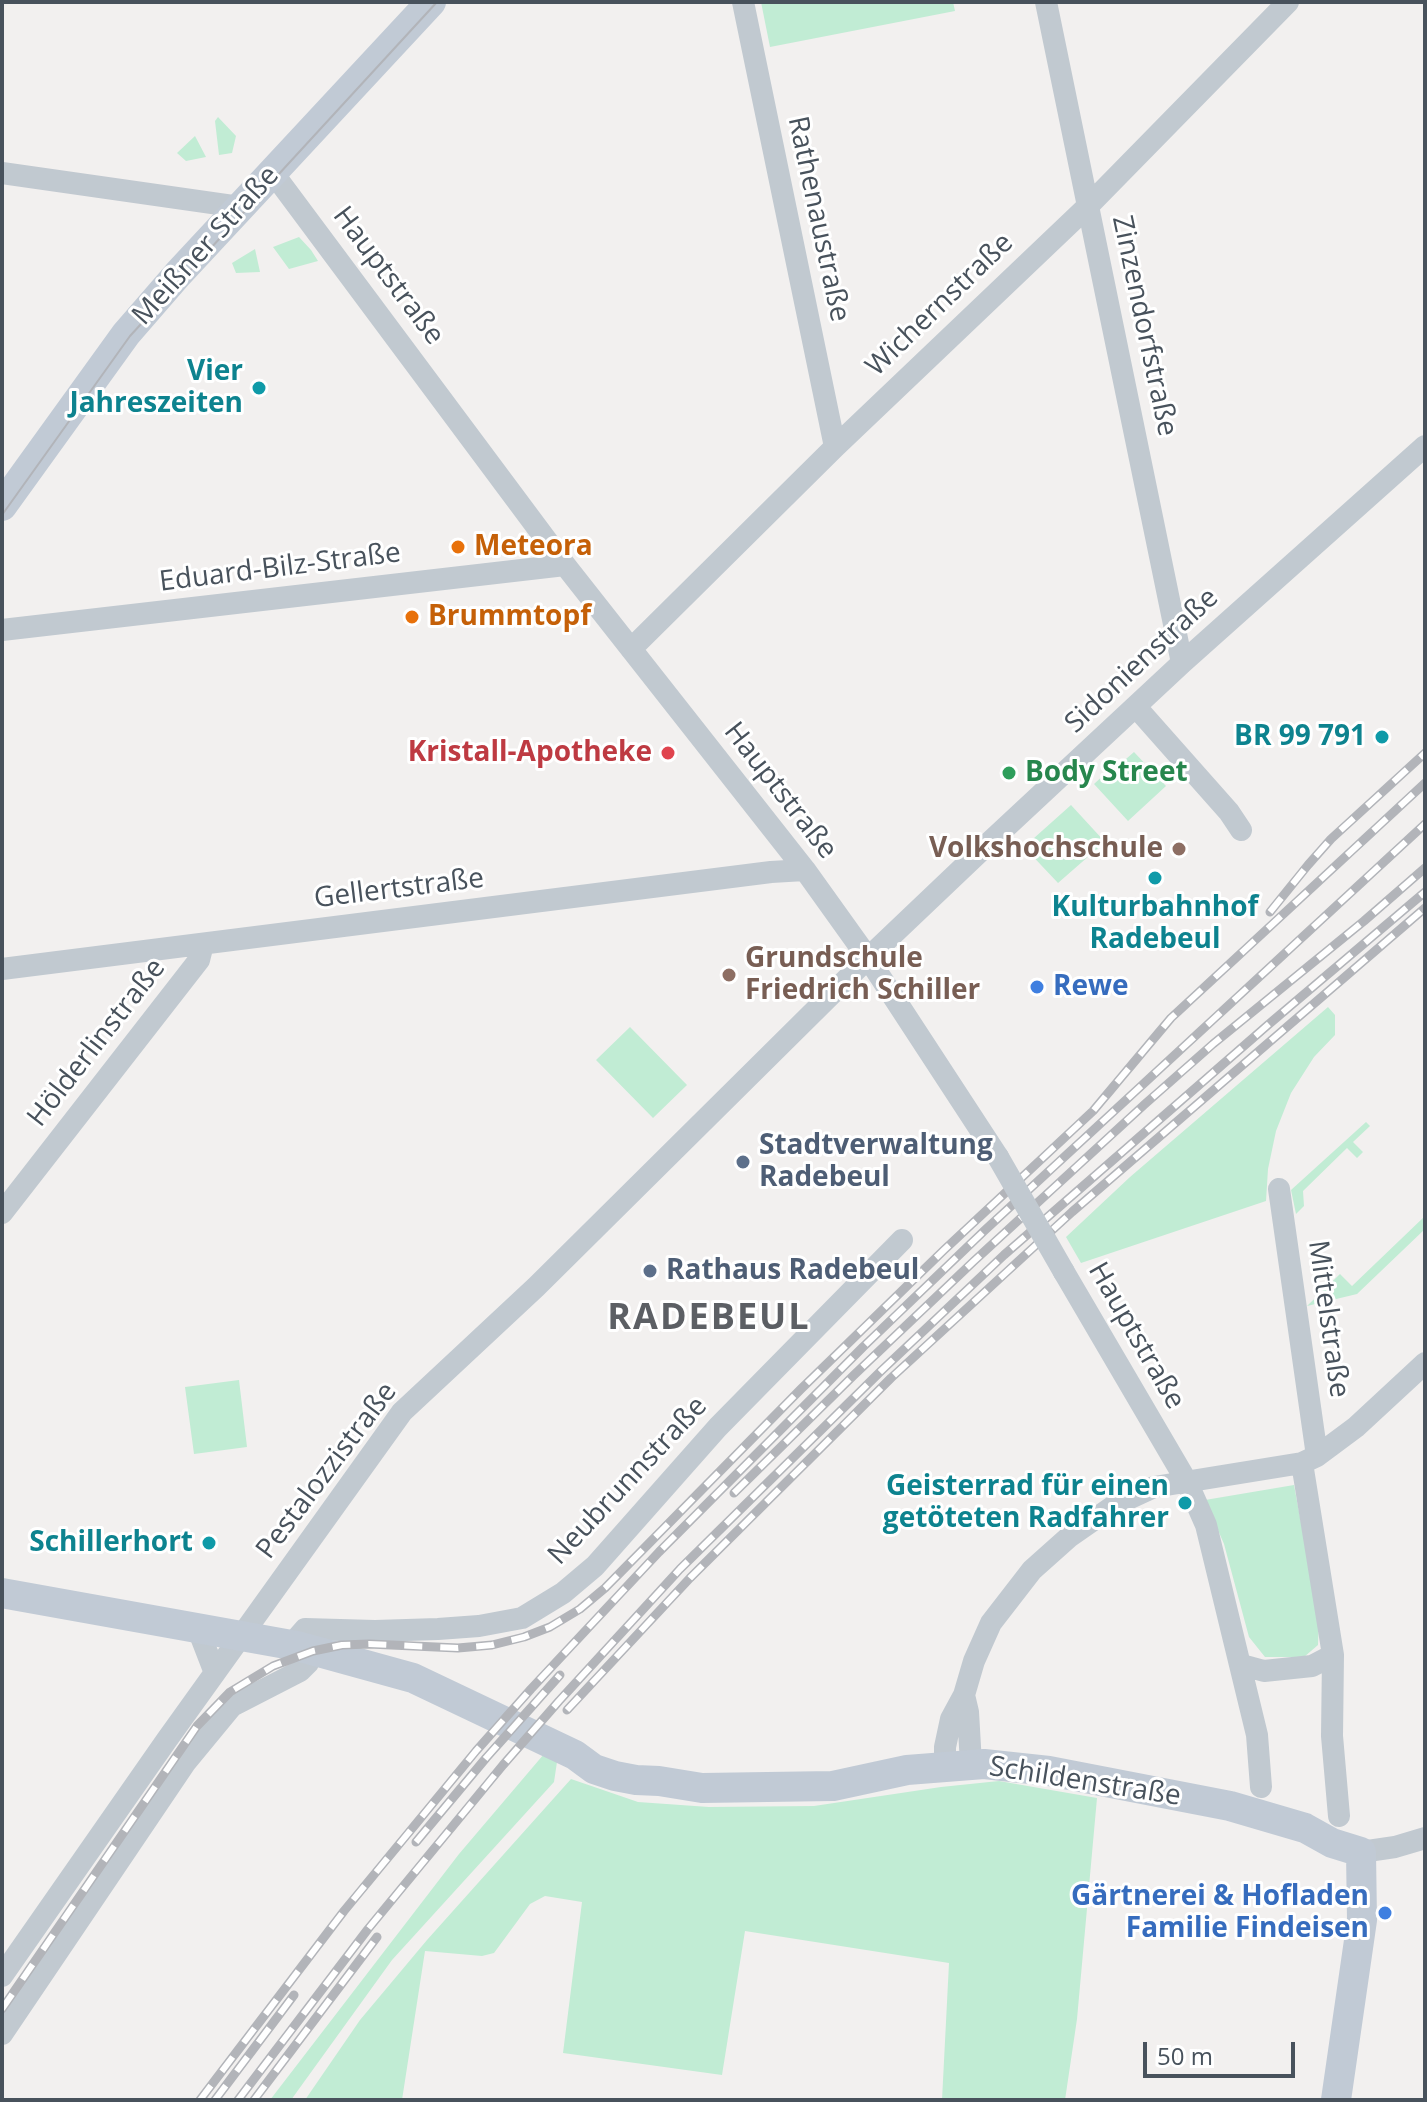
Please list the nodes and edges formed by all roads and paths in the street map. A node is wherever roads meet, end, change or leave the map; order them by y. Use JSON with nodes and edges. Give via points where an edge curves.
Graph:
{"nodes":[{"id":1,"x":431,"y":2,"type":"edge"},
{"id":2,"x":743,"y":2,"type":"edge"},
{"id":3,"x":1046,"y":2,"type":"edge"},
{"id":4,"x":1288,"y":2,"type":"edge"},
{"id":5,"x":2,"y":173,"type":"edge"},
{"id":6,"x":273,"y":173,"type":"junction"},
{"id":7,"x":1088,"y":206,"type":"junction"},
{"id":8,"x":240,"y":207,"type":"junction"},
{"id":9,"x":1425,"y":446,"type":"edge"},
{"id":10,"x":835,"y":447,"type":"junction"},
{"id":11,"x":2,"y":506,"type":"edge"},
{"id":12,"x":565,"y":565,"type":"junction"},
{"id":13,"x":2,"y":630,"type":"edge"},
{"id":14,"x":631,"y":649,"type":"junction"},
{"id":15,"x":1182,"y":663,"type":"junction"},
{"id":16,"x":1136,"y":707,"type":"junction"},
{"id":17,"x":1241,"y":830,"type":"dead end"},
{"id":18,"x":805,"y":870,"type":"junction"},
{"id":19,"x":203,"y":944,"type":"junction"},
{"id":20,"x":868,"y":958,"type":"junction"},
{"id":21,"x":2,"y":969,"type":"edge"},
{"id":22,"x":1279,"y":1189,"type":"dead end"},
{"id":23,"x":2,"y":1213,"type":"edge"},
{"id":24,"x":902,"y":1240,"type":"dead end"},
{"id":25,"x":1425,"y":1363,"type":"edge"},
{"id":26,"x":1310,"y":1460,"type":"junction"},
{"id":27,"x":1187,"y":1482,"type":"junction"},
{"id":28,"x":2,"y":1593,"type":"edge"},
{"id":29,"x":198,"y":1629,"type":"junction"},
{"id":30,"x":241,"y":1637,"type":"junction"},
{"id":31,"x":305,"y":1648,"type":"junction"},
{"id":32,"x":1333,"y":1655,"type":"junction"},
{"id":33,"x":1242,"y":1665,"type":"junction"},
{"id":34,"x":215,"y":1673,"type":"junction"},
{"id":35,"x":958,"y":1765,"type":"junction"},
{"id":36,"x":1261,"y":1787,"type":"dead end"},
{"id":37,"x":1339,"y":1816,"type":"dead end"},
{"id":38,"x":1425,"y":1838,"type":"edge"},
{"id":39,"x":1361,"y":1852,"type":"junction"},
{"id":40,"x":2,"y":1976,"type":"edge"},
{"id":41,"x":2,"y":2034,"type":"edge"},
{"id":42,"x":1336,"y":2100,"type":"edge"}],
"edges":[{"from":1,"to":6,"type":"street","name":"Meißner Straße"},
{"from":2,"to":10,"type":"street","name":"Rathenaustraße"},
{"from":3,"to":7,"type":"street","name":"Zinzendorfstraße"},
{"from":4,"to":7,"type":"street","name":"Wichernstraße"},
{"from":5,"to":8,"type":"street"},
{"from":6,"to":8,"type":"street","name":"Meißner Straße"},
{"from":6,"to":12,"type":"street","name":"Hauptstraße"},
{"from":7,"to":10,"type":"street","name":"Wichernstraße"},
{"from":7,"to":15,"type":"street","name":"Zinzendorfstraße"},
{"from":8,"to":11,"type":"street","name":"Meißner Straße","via":[[126,334]]},
{"from":9,"to":15,"type":"street","name":"Sidonienstraße"},
{"from":10,"to":14,"type":"street","name":"Wichernstraße"},
{"from":12,"to":13,"type":"street","name":"Eduard-Bilz-Straße"},
{"from":12,"to":14,"type":"street","name":"Hauptstraße"},
{"from":14,"to":18,"type":"street","name":"Hauptstraße"},
{"from":15,"to":16,"type":"street","name":"Sidonienstraße"},
{"from":16,"to":17,"type":"street"},
{"from":16,"to":20,"type":"street","name":"Sidonienstraße"},
{"from":18,"to":19,"type":"street","name":"Gellertstraße"},
{"from":18,"to":20,"type":"street","name":"Hauptstraße"},
{"from":19,"to":21,"type":"street","name":"Gellertstraße"},
{"from":19,"to":23,"type":"street","name":"Hölderlinstraße","via":[[199,960]]},
{"from":20,"to":27,"type":"street","name":"Hauptstraße","bridge":true,"via":[[998,1157]]},
{"from":20,"to":30,"type":"street","name":"Pestalozzistraße","via":[[402,1412]]},
{"from":22,"to":26,"type":"street","name":"Mittelstraße"},
{"from":24,"to":31,"type":"street","name":"Neubrunnstraße","via":[[718,1427],[595,1566],[563,1593],[522,1618],[479,1626],[305,1629],[298,1637]]},
{"from":25,"to":26,"type":"street","via":[[1356,1427]]},
{"from":26,"to":27,"type":"street"},
{"from":26,"to":32,"type":"street","name":"Mittelstraße"},
{"from":27,"to":33,"type":"street","name":"Hauptstraße","via":[[1206,1525]]},
{"from":27,"to":35,"type":"street","via":[[1154,1487],[1115,1505],[1032,1570],[991,1623],[951,1719],[945,1747]]},
{"from":28,"to":29,"type":"street","name":"Schildenstraße"},
{"from":29,"to":30,"type":"street","name":"Schildenstraße"},
{"from":29,"to":34,"type":"street"},
{"from":30,"to":31,"type":"street","name":"Schildenstraße"},
{"from":30,"to":34,"type":"street","name":"Pestalozzistraße"},
{"from":31,"to":35,"type":"street","name":"Schildenstraße","via":[[413,1678],[594,1769],[636,1780],[702,1788],[833,1786]]},
{"from":31,"to":41,"type":"street","name":"Neubrunnstraße","via":[[308,1663],[300,1671],[232,1706],[185,1763]]},
{"from":32,"to":33,"type":"street","via":[[1312,1666],[1264,1671]]},
{"from":32,"to":37,"type":"street","name":"Mittelstraße","via":[[1332,1736]]},
{"from":33,"to":36,"type":"street","name":"Hauptstraße","via":[[1257,1735]]},
{"from":34,"to":40,"type":"street","name":"Pestalozzistraße"},
{"from":35,"to":39,"type":"street","name":"Schildenstraße","via":[[1049,1771],[1230,1806],[1305,1828]]},
{"from":38,"to":39,"type":"street"},
{"from":39,"to":42,"type":"street","via":[[1362,1920]]}]}
